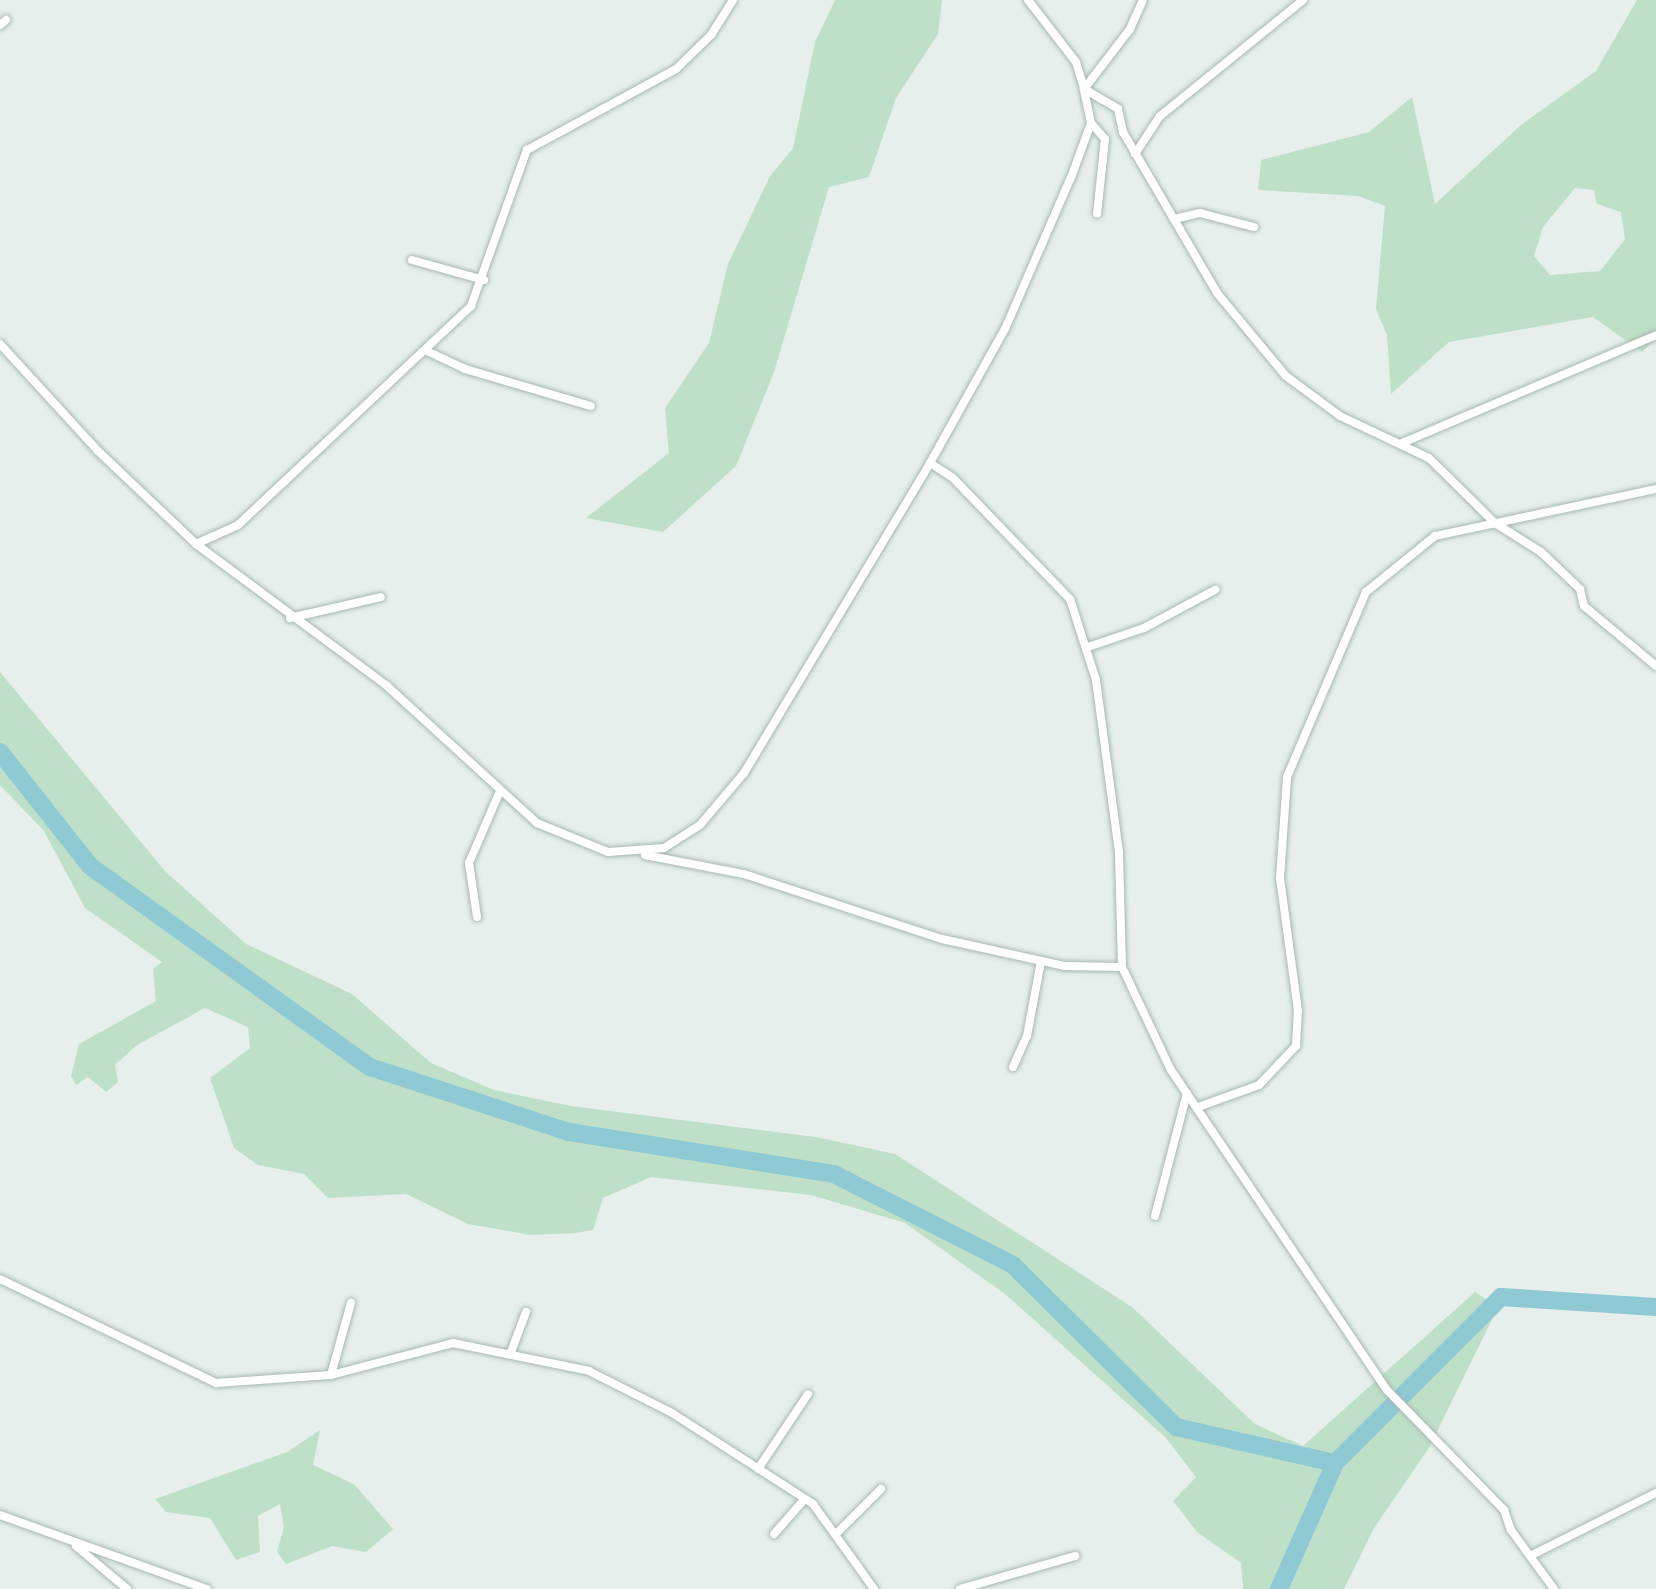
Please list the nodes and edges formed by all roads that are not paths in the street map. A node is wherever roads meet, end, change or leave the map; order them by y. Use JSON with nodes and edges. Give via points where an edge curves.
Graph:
{"nodes":[{"id":1,"x":733,"y":0,"type":"edge"},
{"id":2,"x":1028,"y":0,"type":"edge"},
{"id":3,"x":1143,"y":0,"type":"edge"},
{"id":4,"x":1303,"y":0,"type":"edge"},
{"id":5,"x":1084,"y":89,"type":"junction"},
{"id":6,"x":1091,"y":123,"type":"junction"},
{"id":7,"x":1135,"y":154,"type":"junction"},
{"id":8,"x":1097,"y":214,"type":"dead end"},
{"id":9,"x":1174,"y":219,"type":"junction"},
{"id":10,"x":1254,"y":226,"type":"dead end"},
{"id":11,"x":412,"y":260,"type":"dead end"},
{"id":12,"x":484,"y":280,"type":"junction"},
{"id":13,"x":1656,"y":335,"type":"edge"},
{"id":14,"x":0,"y":344,"type":"edge"},
{"id":15,"x":427,"y":350,"type":"junction"},
{"id":16,"x":591,"y":406,"type":"dead end"},
{"id":17,"x":1402,"y":443,"type":"junction"},
{"id":18,"x":930,"y":464,"type":"junction"},
{"id":19,"x":1656,"y":489,"type":"edge"},
{"id":20,"x":1495,"y":523,"type":"junction"},
{"id":21,"x":196,"y":544,"type":"junction"},
{"id":22,"x":1214,"y":590,"type":"dead end"},
{"id":23,"x":380,"y":596,"type":"dead end"},
{"id":24,"x":290,"y":618,"type":"junction"},
{"id":25,"x":1088,"y":647,"type":"junction"},
{"id":26,"x":1656,"y":651,"type":"edge"},
{"id":27,"x":1644,"y":656,"type":"junction"},
{"id":28,"x":1656,"y":666,"type":"edge"},
{"id":29,"x":500,"y":791,"type":"junction"},
{"id":30,"x":640,"y":854,"type":"junction"},
{"id":31,"x":477,"y":917,"type":"dead end"},
{"id":32,"x":1041,"y":961,"type":"junction"},
{"id":33,"x":1122,"y":967,"type":"junction"},
{"id":34,"x":1013,"y":1067,"type":"dead end"},
{"id":35,"x":1187,"y":1092,"type":"junction"},
{"id":36,"x":1198,"y":1107,"type":"junction"},
{"id":37,"x":1156,"y":1216,"type":"dead end"},
{"id":38,"x":0,"y":1279,"type":"edge"},
{"id":39,"x":350,"y":1302,"type":"dead end"},
{"id":40,"x":526,"y":1312,"type":"dead end"},
{"id":41,"x":511,"y":1352,"type":"junction"},
{"id":42,"x":332,"y":1375,"type":"junction"},
{"id":43,"x":808,"y":1394,"type":"dead end"},
{"id":44,"x":758,"y":1469,"type":"junction"},
{"id":45,"x":881,"y":1489,"type":"dead end"},
{"id":46,"x":1656,"y":1493,"type":"edge"},
{"id":47,"x":804,"y":1500,"type":"junction"},
{"id":48,"x":0,"y":1515,"type":"edge"},
{"id":49,"x":838,"y":1532,"type":"junction"},
{"id":50,"x":774,"y":1534,"type":"dead end"},
{"id":51,"x":73,"y":1543,"type":"junction"},
{"id":52,"x":1532,"y":1555,"type":"junction"},
{"id":53,"x":1074,"y":1556,"type":"dead end"},
{"id":54,"x":128,"y":1589,"type":"edge"},
{"id":55,"x":208,"y":1589,"type":"edge"},
{"id":56,"x":874,"y":1589,"type":"edge"},
{"id":57,"x":960,"y":1589,"type":"edge"},
{"id":58,"x":1554,"y":1589,"type":"edge"}],
"edges":[{"from":1,"to":12,"type":"street","via":[[711,35],[676,69],[522,154]]},
{"from":2,"to":5,"type":"street","via":[[1076,62]]},
{"from":3,"to":5,"type":"street","via":[[1130,29]]},
{"from":4,"to":7,"type":"street","via":[[1160,116]]},
{"from":5,"to":6,"type":"street"},
{"from":5,"to":7,"type":"street","via":[[1118,109]]},
{"from":6,"to":8,"type":"street","via":[[1105,139]]},
{"from":6,"to":18,"type":"street","via":[[1013,311]]},
{"from":7,"to":9,"type":"street"},
{"from":9,"to":10,"type":"street","via":[[1200,214]]},
{"from":9,"to":17,"type":"street","via":[[1222,301],[1286,376],[1340,416]]},
{"from":11,"to":12,"type":"street"},
{"from":12,"to":15,"type":"street","via":[[471,306]]},
{"from":13,"to":17,"type":"street"},
{"from":14,"to":21,"type":"street","via":[[98,452]]},
{"from":15,"to":16,"type":"street","via":[[465,369]]},
{"from":15,"to":21,"type":"street","via":[[238,525]]},
{"from":17,"to":20,"type":"street","via":[[1446,471]]},
{"from":18,"to":25,"type":"street","via":[[1060,582]]},
{"from":18,"to":30,"type":"street","via":[[730,794],[686,836]]},
{"from":19,"to":20,"type":"street"},
{"from":20,"to":27,"type":"street","via":[[1540,552],[1580,589],[1584,606]]},
{"from":20,"to":36,"type":"street","via":[[1424,541],[1360,601],[1286,778],[1280,878],[1298,1011],[1296,1046],[1259,1085]]},
{"from":21,"to":24,"type":"street"},
{"from":22,"to":25,"type":"street","via":[[1144,628]]},
{"from":23,"to":24,"type":"street"},
{"from":24,"to":29,"type":"street","via":[[387,686]]},
{"from":25,"to":33,"type":"street","via":[[1119,852]]},
{"from":26,"to":27,"type":"street"},
{"from":27,"to":28,"type":"street"},
{"from":29,"to":30,"type":"street","via":[[536,824],[576,843]]},
{"from":29,"to":31,"type":"street","via":[[469,862]]},
{"from":30,"to":32,"type":"street","via":[[744,874],[862,916]]},
{"from":32,"to":33,"type":"street"},
{"from":32,"to":34,"type":"street","via":[[1027,1036]]},
{"from":33,"to":35,"type":"street"},
{"from":35,"to":36,"type":"street"},
{"from":35,"to":37,"type":"street"},
{"from":36,"to":52,"type":"street","via":[[1386,1390],[1504,1510]]},
{"from":38,"to":42,"type":"street","via":[[216,1382]]},
{"from":39,"to":42,"type":"street"},
{"from":40,"to":41,"type":"street"},
{"from":41,"to":42,"type":"street","via":[[453,1342]]},
{"from":41,"to":44,"type":"street","via":[[623,1386]]},
{"from":43,"to":44,"type":"street"},
{"from":44,"to":47,"type":"street"},
{"from":45,"to":49,"type":"street"},
{"from":46,"to":52,"type":"street"},
{"from":47,"to":49,"type":"street"},
{"from":47,"to":50,"type":"street"},
{"from":48,"to":51,"type":"street"},
{"from":49,"to":56,"type":"street"},
{"from":51,"to":54,"type":"street"},
{"from":51,"to":55,"type":"street"},
{"from":52,"to":58,"type":"street"},
{"from":53,"to":57,"type":"street"}]}
